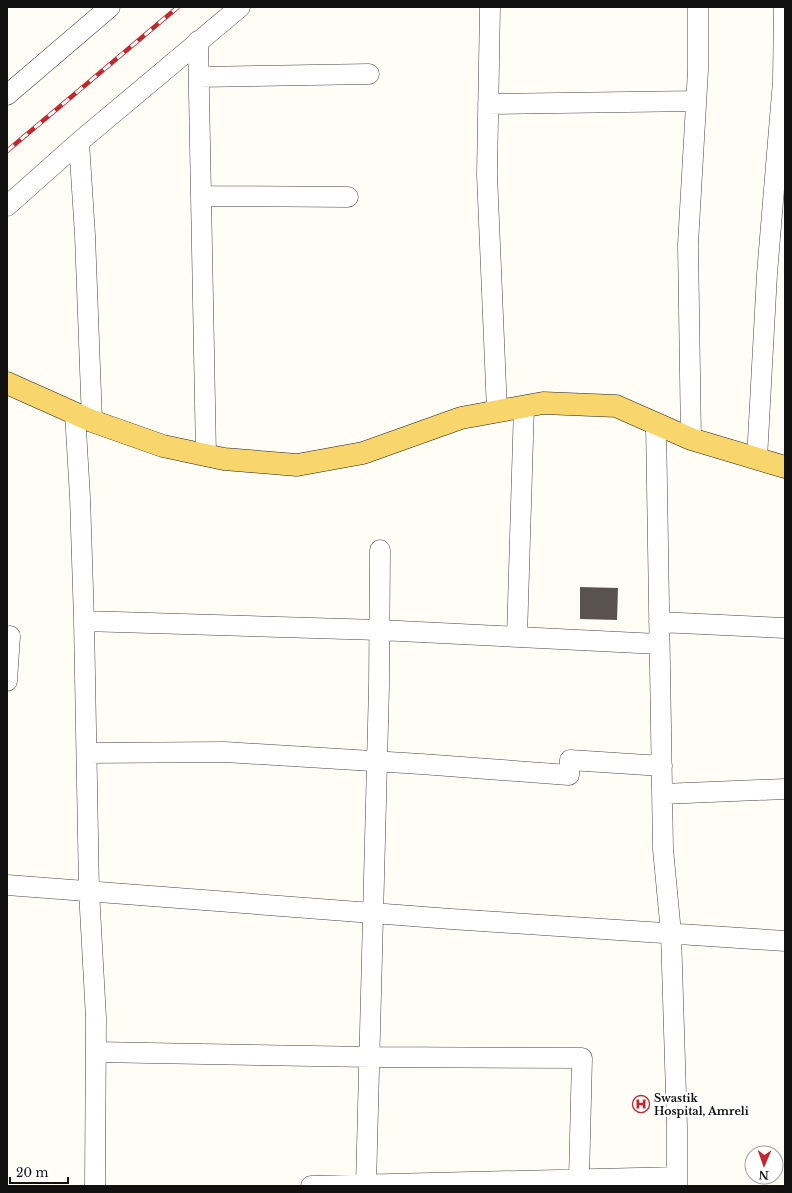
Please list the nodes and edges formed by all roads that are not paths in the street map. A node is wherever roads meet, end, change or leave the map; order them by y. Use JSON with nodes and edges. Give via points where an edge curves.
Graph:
{"nodes":[{"id":1,"x":110,"y":7,"type":"edge"},
{"id":2,"x":240,"y":7,"type":"edge"},
{"id":3,"x":490,"y":7,"type":"edge"},
{"id":4,"x":698,"y":7,"type":"edge"},
{"id":5,"x":784,"y":7,"type":"edge"},
{"id":6,"x":198,"y":41,"type":"junction"},
{"id":7,"x":369,"y":74,"type":"dead end"},
{"id":8,"x":199,"y":77,"type":"junction"},
{"id":9,"x":7,"y":95,"type":"edge"},
{"id":10,"x":696,"y":101,"type":"junction"},
{"id":11,"x":488,"y":104,"type":"junction"},
{"id":12,"x":79,"y":142,"type":"junction"},
{"id":13,"x":201,"y":196,"type":"junction"},
{"id":14,"x":348,"y":197,"type":"dead end"},
{"id":15,"x":7,"y":206,"type":"edge"},
{"id":16,"x":7,"y":383,"type":"edge"},
{"id":17,"x":524,"y":406,"type":"junction"},
{"id":18,"x":498,"y":411,"type":"junction"},
{"id":19,"x":84,"y":417,"type":"junction"},
{"id":20,"x":656,"y":424,"type":"junction"},
{"id":21,"x":691,"y":439,"type":"junction"},
{"id":22,"x":206,"y":455,"type":"junction"},
{"id":23,"x":757,"y":459,"type":"junction"},
{"id":24,"x":785,"y":467,"type":"edge"},
{"id":25,"x":380,"y":550,"type":"dead end"},
{"id":26,"x":84,"y":621,"type":"junction"},
{"id":27,"x":659,"y":622,"type":"junction"},
{"id":28,"x":785,"y":628,"type":"edge"},
{"id":29,"x":379,"y":630,"type":"junction"},
{"id":30,"x":10,"y":636,"type":"dead end"},
{"id":31,"x":517,"y":637,"type":"junction"},
{"id":32,"x":660,"y":644,"type":"junction"},
{"id":33,"x":7,"y":681,"type":"edge"},
{"id":34,"x":87,"y":753,"type":"junction"},
{"id":35,"x":377,"y":761,"type":"junction"},
{"id":36,"x":662,"y":766,"type":"junction"},
{"id":37,"x":785,"y":789,"type":"edge"},
{"id":38,"x":662,"y":794,"type":"junction"},
{"id":39,"x":7,"y":885,"type":"edge"},
{"id":40,"x":89,"y":891,"type":"junction"},
{"id":41,"x":372,"y":913,"type":"junction"},
{"id":42,"x":672,"y":933,"type":"junction"},
{"id":43,"x":785,"y":940,"type":"edge"},
{"id":44,"x":96,"y":1052,"type":"junction"},
{"id":45,"x":370,"y":1057,"type":"junction"},
{"id":46,"x":579,"y":1179,"type":"junction"},
{"id":47,"x":677,"y":1181,"type":"edge"},
{"id":48,"x":366,"y":1185,"type":"edge"},
{"id":49,"x":95,"y":1186,"type":"edge"},
{"id":50,"x":311,"y":1186,"type":"edge"}],
"edges":[{"from":1,"to":9,"type":"street"},
{"from":2,"to":6,"type":"street"},
{"from":3,"to":11,"type":"street"},
{"from":4,"to":10,"type":"street"},
{"from":5,"to":23,"type":"street","via":[[783,82],[767,274]]},
{"from":6,"to":8,"type":"street"},
{"from":6,"to":12,"type":"street"},
{"from":7,"to":8,"type":"street"},
{"from":8,"to":13,"type":"street"},
{"from":10,"to":11,"type":"street"},
{"from":10,"to":21,"type":"street","via":[[688,244]]},
{"from":11,"to":18,"type":"street","via":[[487,174]]},
{"from":12,"to":15,"type":"street"},
{"from":12,"to":19,"type":"street","via":[[85,235]]},
{"from":13,"to":14,"type":"street"},
{"from":13,"to":22,"type":"street"},
{"from":16,"to":19,"type":"main road"},
{"from":17,"to":18,"type":"main road"},
{"from":17,"to":20,"type":"main road","via":[[544,403],[616,406]]},
{"from":17,"to":31,"type":"street"},
{"from":18,"to":22,"type":"main road","via":[[461,418],[363,453],[297,465],[224,459]]},
{"from":19,"to":22,"type":"main road","via":[[163,446]]},
{"from":19,"to":26,"type":"street","via":[[80,497]]},
{"from":20,"to":21,"type":"main road"},
{"from":20,"to":27,"type":"street"},
{"from":21,"to":23,"type":"main road"},
{"from":23,"to":24,"type":"main road"},
{"from":25,"to":29,"type":"street"},
{"from":26,"to":29,"type":"street"},
{"from":26,"to":34,"type":"street"},
{"from":27,"to":28,"type":"street"},
{"from":27,"to":32,"type":"street"},
{"from":29,"to":31,"type":"street"},
{"from":29,"to":35,"type":"street"},
{"from":30,"to":33,"type":"street"},
{"from":31,"to":32,"type":"street"},
{"from":32,"to":36,"type":"street"},
{"from":34,"to":35,"type":"street","via":[[224,752]]},
{"from":34,"to":40,"type":"street"},
{"from":35,"to":36,"type":"street","via":[[569,775],[570,760]]},
{"from":35,"to":41,"type":"street"},
{"from":36,"to":38,"type":"street"},
{"from":37,"to":38,"type":"street"},
{"from":38,"to":42,"type":"street","via":[[663,849]]},
{"from":39,"to":40,"type":"street"},
{"from":40,"to":41,"type":"street"},
{"from":40,"to":44,"type":"street"},
{"from":41,"to":42,"type":"street"},
{"from":41,"to":45,"type":"street"},
{"from":42,"to":43,"type":"street"},
{"from":42,"to":47,"type":"street","via":[[678,1126]]},
{"from":44,"to":45,"type":"street"},
{"from":44,"to":49,"type":"street"},
{"from":45,"to":46,"type":"street","via":[[582,1058]]},
{"from":45,"to":48,"type":"street"},
{"from":46,"to":47,"type":"street"},
{"from":46,"to":48,"type":"street"},
{"from":48,"to":50,"type":"street"}]}
